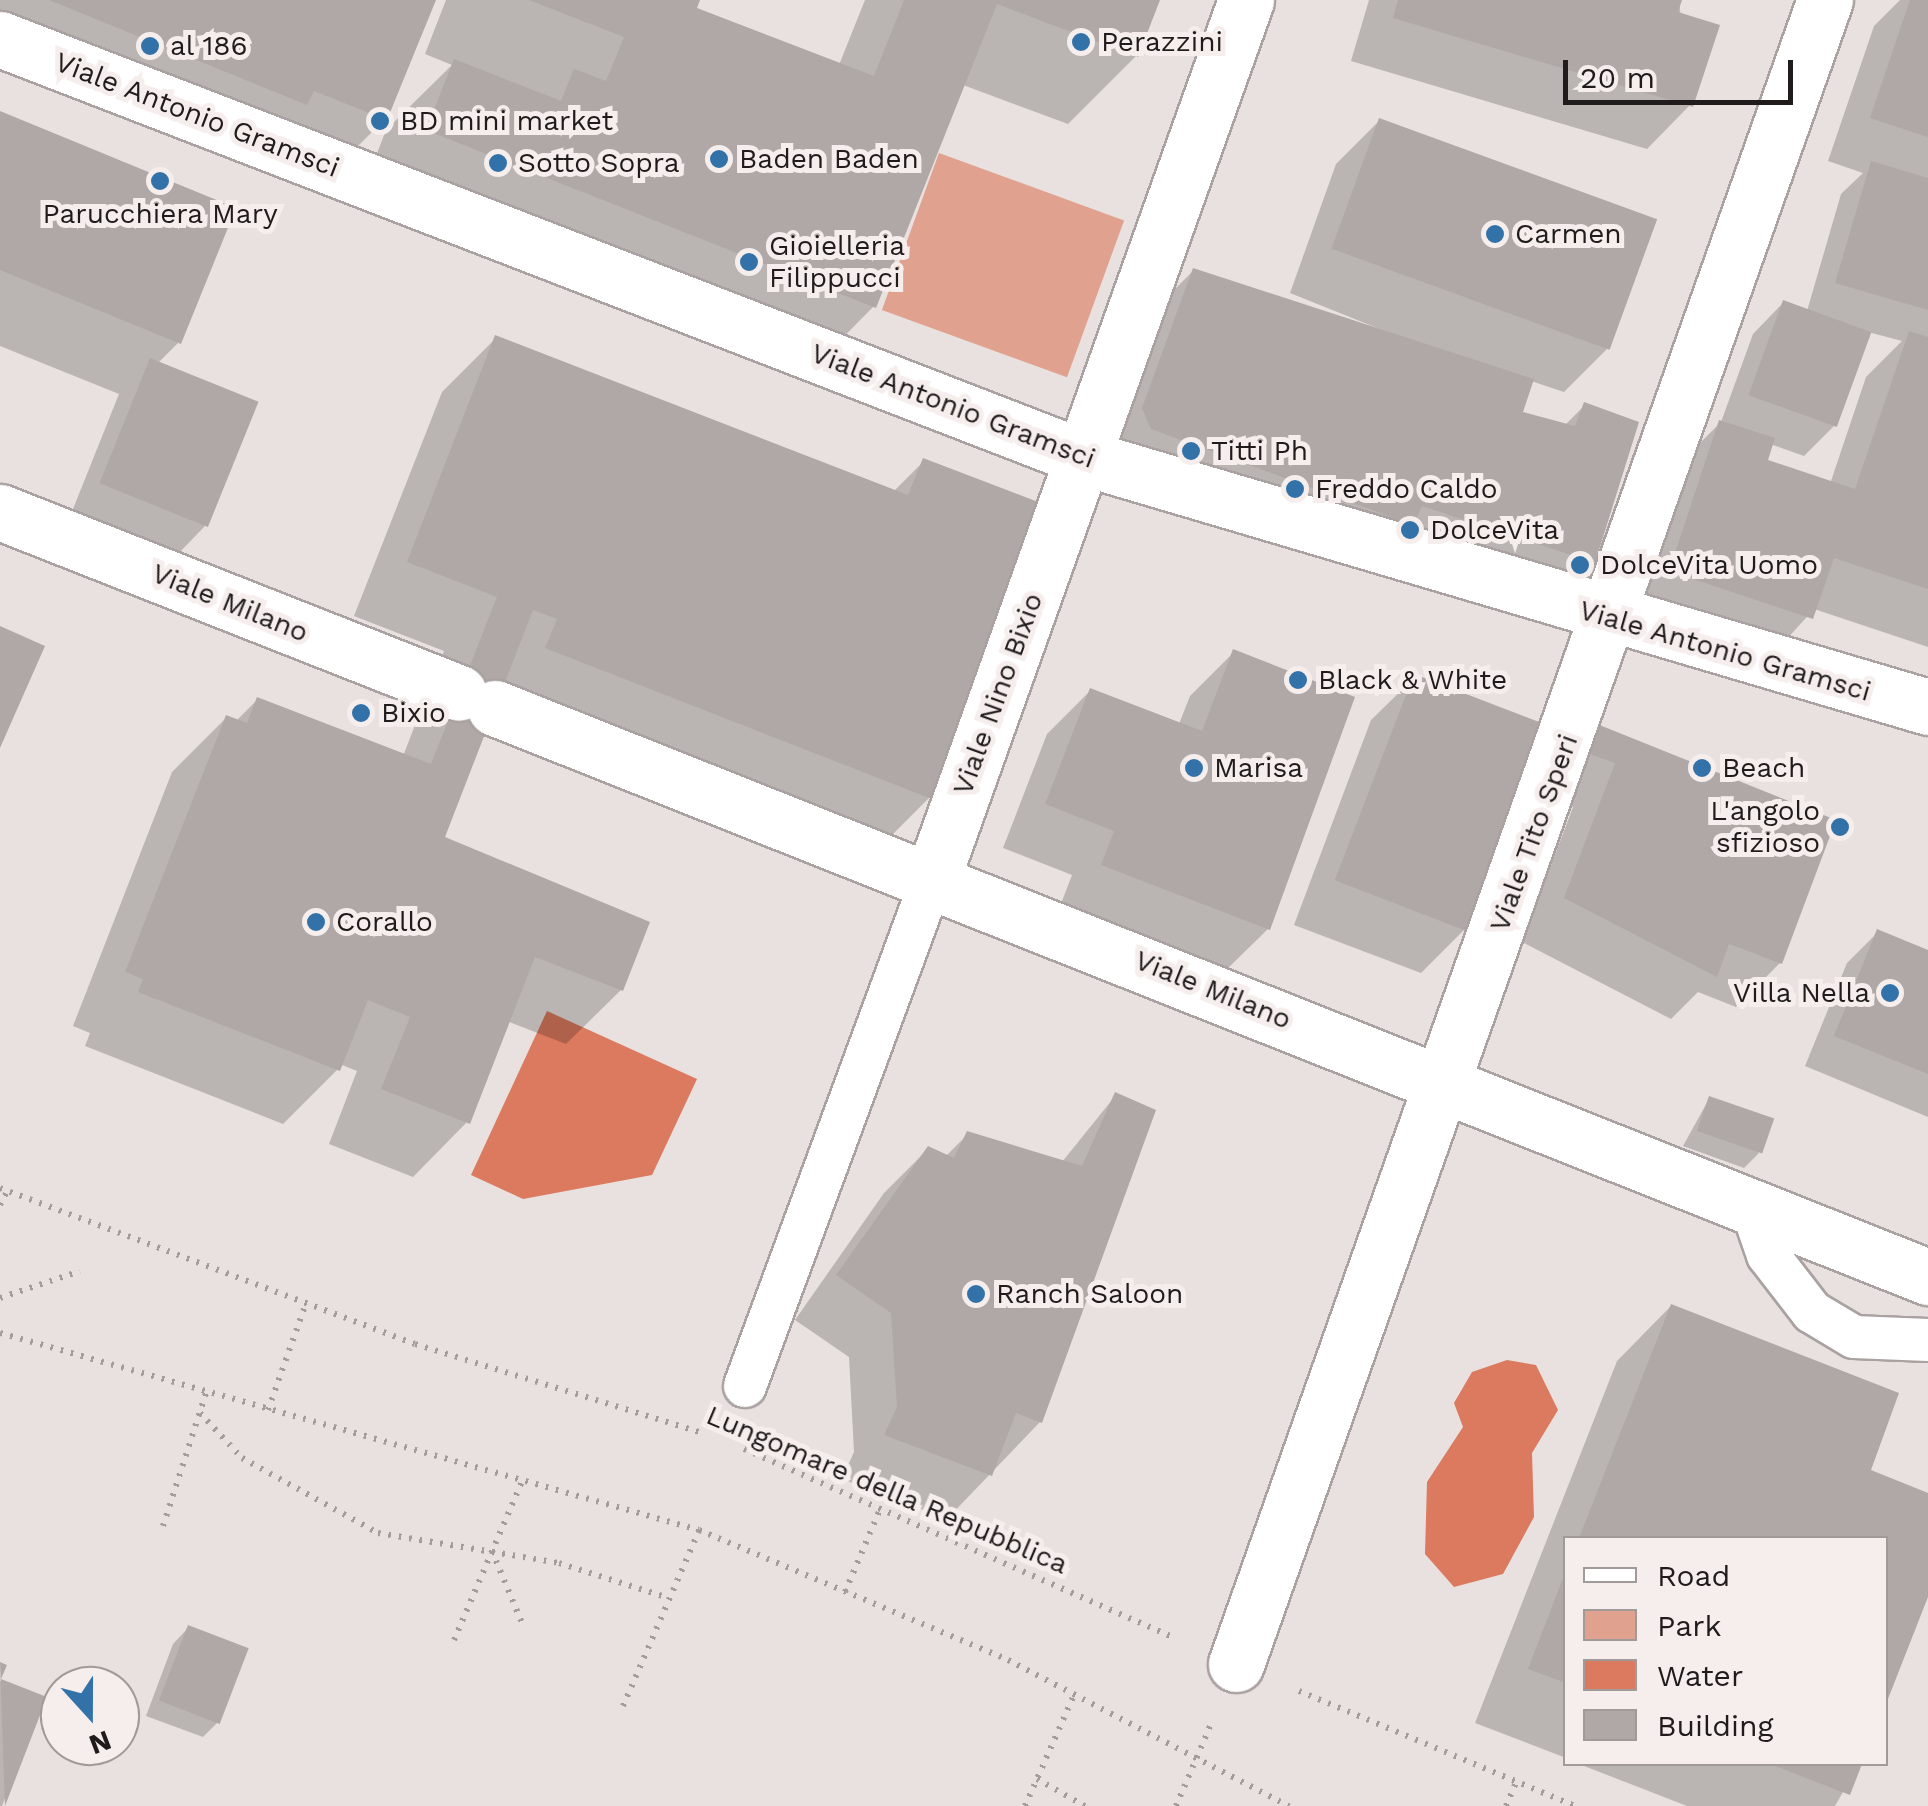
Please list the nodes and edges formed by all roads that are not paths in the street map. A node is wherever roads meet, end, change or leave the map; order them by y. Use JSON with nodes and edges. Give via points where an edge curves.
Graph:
{"nodes":[{"id":1,"x":1246,"y":0,"type":"edge"},
{"id":2,"x":1825,"y":0,"type":"edge"},
{"id":3,"x":0,"y":39,"type":"edge"},
{"id":4,"x":1082,"y":457,"type":"junction"},
{"id":5,"x":0,"y":512,"type":"edge"},
{"id":6,"x":1612,"y":621,"type":"junction"},
{"id":7,"x":1928,"y":708,"type":"edge"},
{"id":8,"x":932,"y":880,"type":"junction"},
{"id":9,"x":1442,"y":1081,"type":"junction"},
{"id":10,"x":1752,"y":1206,"type":"junction"},
{"id":11,"x":1928,"y":1277,"type":"edge"},
{"id":12,"x":1928,"y":1340,"type":"edge"},
{"id":13,"x":745,"y":1386,"type":"dead end"},
{"id":14,"x":1236,"y":1664,"type":"road end"}],
"edges":[{"from":1,"to":4,"type":"street","name":"Viale Nino Bixio"},
{"from":2,"to":6,"type":"street","name":"Viale Tito Speri"},
{"from":3,"to":4,"type":"street","name":"Viale Antonio Gramsci"},
{"from":4,"to":6,"type":"street","name":"Viale Antonio Gramsci"},
{"from":4,"to":8,"type":"street","name":"Viale Nino Bixio"},
{"from":5,"to":8,"type":"street","name":"Viale Milano"},
{"from":6,"to":7,"type":"street","name":"Viale Antonio Gramsci"},
{"from":6,"to":9,"type":"street","name":"Viale Tito Speri"},
{"from":8,"to":9,"type":"street","name":"Viale Milano"},
{"from":8,"to":13,"type":"lane","name":"Viale Nino Bixio"},
{"from":9,"to":10,"type":"street","name":"Viale Milano"},
{"from":9,"to":14,"type":"street","name":"Viale Tito Speri"},
{"from":10,"to":11,"type":"street","name":"Viale Milano"},
{"from":10,"to":12,"type":"lane","via":[[1768,1255],[1812,1312],[1854,1337]]}]}
